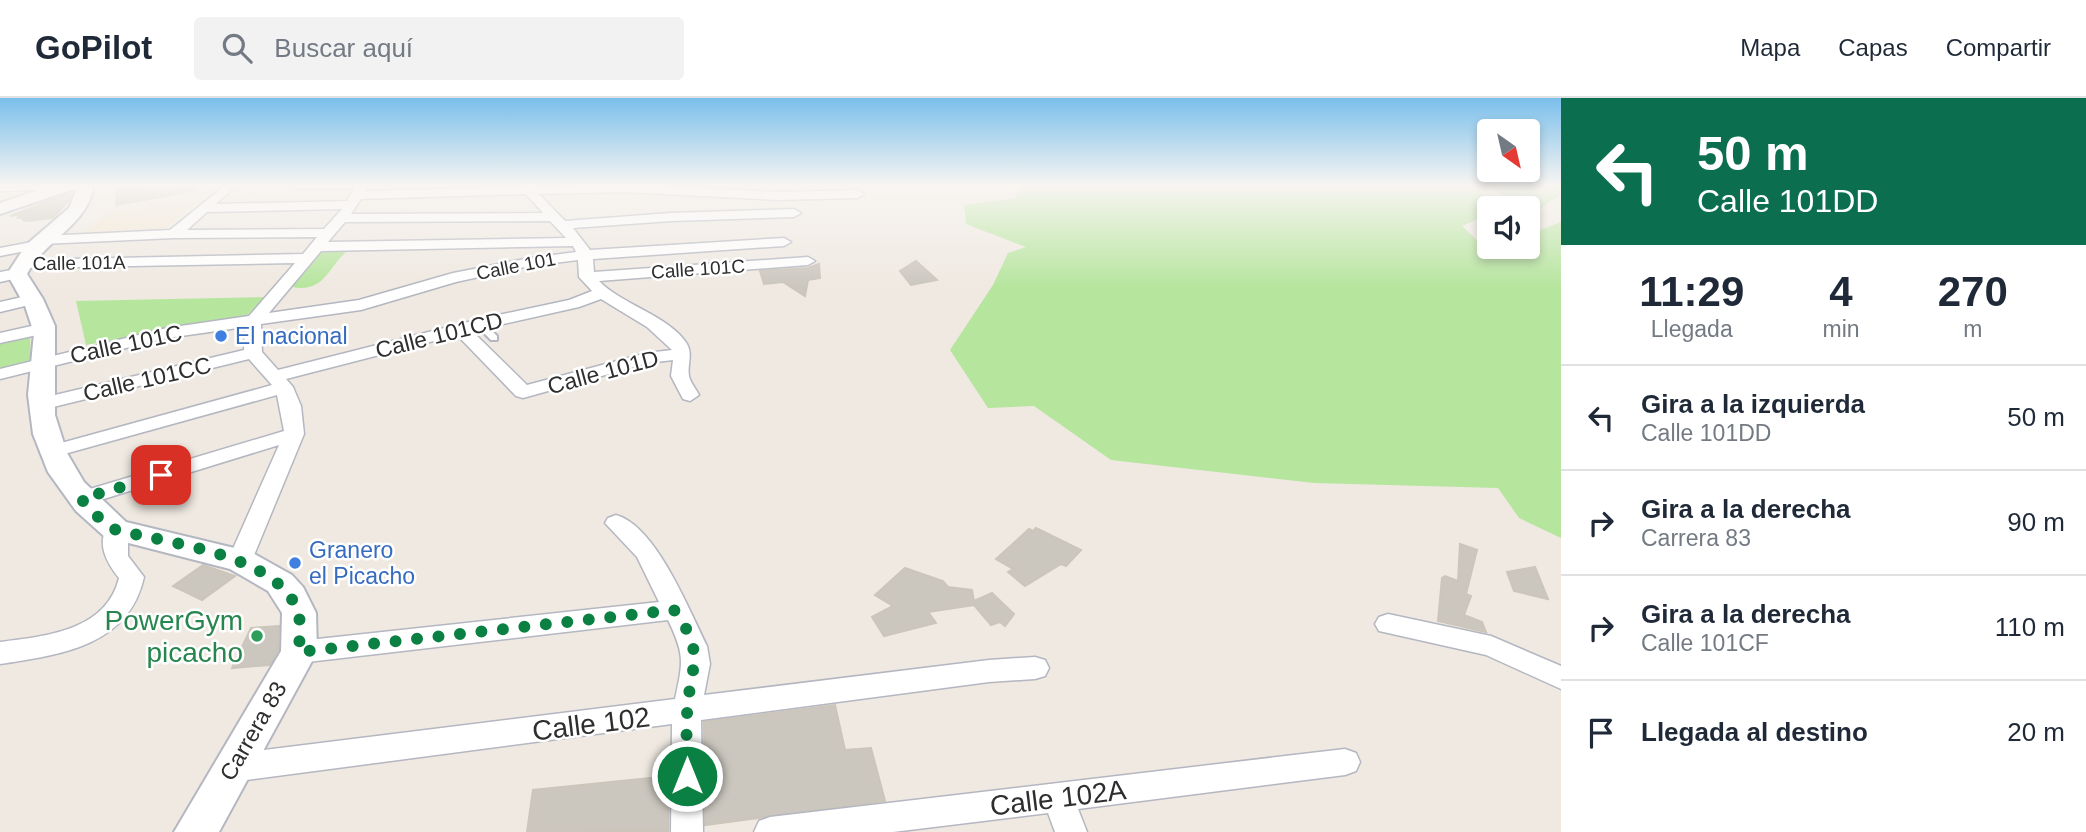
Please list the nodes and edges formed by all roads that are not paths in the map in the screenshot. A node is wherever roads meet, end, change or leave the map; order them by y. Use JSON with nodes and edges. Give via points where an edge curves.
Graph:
{"nodes":[{"id":1,"x":69,"y":218,"type":"edge"},
{"id":2,"x":193,"y":218,"type":"edge"},
{"id":3,"x":339,"y":218,"type":"edge"},
{"id":4,"x":537,"y":218,"type":"edge"},
{"id":5,"x":558,"y":218,"type":"edge"},
{"id":6,"x":636,"y":218,"type":"edge"},
{"id":7,"x":560,"y":221,"type":"junction"},
{"id":8,"x":328,"y":233,"type":"junction"},
{"id":9,"x":174,"y":234,"type":"junction"},
{"id":10,"x":784,"y":242,"type":"dead end"},
{"id":11,"x":505,"y":245,"type":"junction"},
{"id":12,"x":582,"y":248,"type":"junction"},
{"id":13,"x":310,"y":253,"type":"junction"},
{"id":14,"x":20,"y":259,"type":"edge"},
{"id":15,"x":808,"y":261,"type":"dead end"},
{"id":16,"x":494,"y":269,"type":"junction"},
{"id":17,"x":476,"y":273,"type":"junction"},
{"id":18,"x":587,"y":277,"type":"junction"},
{"id":19,"x":485,"y":291,"type":"dead end"},
{"id":20,"x":602,"y":293,"type":"junction"},
{"id":21,"x":31,"y":300,"type":"junction"},
{"id":22,"x":0,"y":307,"type":"edge"},
{"id":23,"x":253,"y":322,"type":"junction"},
{"id":24,"x":480,"y":324,"type":"junction"},
{"id":25,"x":45,"y":328,"type":"junction"},
{"id":26,"x":460,"y":329,"type":"junction"},
{"id":27,"x":0,"y":338,"type":"edge"},
{"id":28,"x":494,"y":338,"type":"dead end"},
{"id":29,"x":253,"y":354,"type":"junction"},
{"id":30,"x":682,"y":354,"type":"junction"},
{"id":31,"x":43,"y":362,"type":"junction"},
{"id":32,"x":0,"y":374,"type":"edge"},
{"id":33,"x":279,"y":381,"type":"junction"},
{"id":34,"x":690,"y":395,"type":"dead end"},
{"id":35,"x":41,"y":404,"type":"junction"},
{"id":36,"x":294,"y":433,"type":"junction"},
{"id":37,"x":50,"y":452,"type":"junction"},
{"id":38,"x":81,"y":499,"type":"junction"},
{"id":39,"x":616,"y":523,"type":"dead end"},
{"id":40,"x":116,"y":530,"type":"junction"},
{"id":41,"x":240,"y":560,"type":"junction"},
{"id":42,"x":682,"y":622,"type":"junction"},
{"id":43,"x":1388,"y":624,"type":"dead end"},
{"id":44,"x":299,"y":652,"type":"junction"},
{"id":45,"x":0,"y":653,"type":"edge"},
{"id":46,"x":1035,"y":668,"type":"dead end"},
{"id":47,"x":1561,"y":678,"type":"edge"},
{"id":48,"x":687,"y":712,"type":"junction"},
{"id":49,"x":1345,"y":762,"type":"dead end"},
{"id":50,"x":231,"y":768,"type":"junction"},
{"id":51,"x":1058,"y":798,"type":"junction"},
{"id":52,"x":197,"y":832,"type":"edge"},
{"id":53,"x":687,"y":832,"type":"edge"},
{"id":54,"x":770,"y":832,"type":"edge"},
{"id":55,"x":1071,"y":832,"type":"edge"}],
"edges":[{"from":1,"to":14,"type":"street"},
{"from":2,"to":9,"type":"street"},
{"from":3,"to":8,"type":"street"},
{"from":4,"to":7,"type":"street","name":"Calle 101"},
{"from":5,"to":7,"type":"street"},
{"from":6,"to":7,"type":"street","name":"Calle 101"},
{"from":7,"to":12,"type":"street"},
{"from":8,"to":9,"type":"street"},
{"from":8,"to":13,"type":"street"},
{"from":9,"to":14,"type":"street"},
{"from":10,"to":12,"type":"street","name":"Calle 101"},
{"from":11,"to":12,"type":"street"},
{"from":11,"to":13,"type":"street"},
{"from":11,"to":16,"type":"street","via":[[507,255],[492,262]]},
{"from":12,"to":16,"type":"street","name":"Calle 101"},
{"from":12,"to":18,"type":"street"},
{"from":13,"to":14,"type":"street","name":"Calle 101A","via":[[136,262]]},
{"from":13,"to":23,"type":"street"},
{"from":14,"to":21,"type":"street"},
{"from":15,"to":18,"type":"street","name":"Calle 101C"},
{"from":16,"to":17,"type":"street","name":"Calle 101"},
{"from":17,"to":19,"type":"street"},
{"from":17,"to":23,"type":"street","name":"Calle 101","via":[[361,305]]},
{"from":18,"to":20,"type":"street"},
{"from":20,"to":24,"type":"street","name":"Calle 101CD","via":[[573,304]]},
{"from":20,"to":30,"type":"street","via":[[670,335]]},
{"from":21,"to":22,"type":"street"},
{"from":21,"to":25,"type":"street"},
{"from":23,"to":29,"type":"street"},
{"from":23,"to":31,"type":"street","name":"Calle 101C","via":[[167,333]]},
{"from":24,"to":26,"type":"street","name":"Calle 101CD"},
{"from":24,"to":28,"type":"lane"},
{"from":25,"to":27,"type":"street"},
{"from":25,"to":31,"type":"street"},
{"from":26,"to":30,"type":"street","name":"Calle 101D","via":[[523,392],[647,358]]},
{"from":26,"to":33,"type":"street","name":"Calle 101CD"},
{"from":29,"to":33,"type":"street"},
{"from":29,"to":35,"type":"street","name":"Calle 101CC"},
{"from":30,"to":34,"type":"street","via":[[680,376]]},
{"from":31,"to":32,"type":"street","name":"Calle 101C"},
{"from":31,"to":35,"type":"street"},
{"from":33,"to":36,"type":"street","via":[[291,406]]},
{"from":33,"to":37,"type":"street","name":"Calle 101CD"},
{"from":35,"to":37,"type":"street"},
{"from":36,"to":38,"type":"street"},
{"from":36,"to":41,"type":"street"},
{"from":37,"to":38,"type":"street"},
{"from":38,"to":40,"type":"street"},
{"from":39,"to":42,"type":"street","via":[[648,552]]},
{"from":40,"to":41,"type":"street"},
{"from":40,"to":45,"type":"street","via":[[116,558],[132,577],[122,608],[58,645]]},
{"from":41,"to":44,"type":"street","via":[[280,583],[291,596],[299,612]]},
{"from":42,"to":44,"type":"street","via":[[516,627]]},
{"from":42,"to":48,"type":"street","via":[[696,664]]},
{"from":43,"to":47,"type":"street","via":[[1491,646]]},
{"from":44,"to":50,"type":"street","name":"Carrera 83"},
{"from":46,"to":48,"type":"street","name":"Calle 102"},
{"from":48,"to":50,"type":"street","name":"Calle 102"},
{"from":48,"to":53,"type":"street"},
{"from":49,"to":51,"type":"street","name":"Calle 102A"},
{"from":50,"to":52,"type":"street","name":"Carrera 83"},
{"from":51,"to":54,"type":"street","name":"Calle 102A"},
{"from":51,"to":55,"type":"street"}]}
